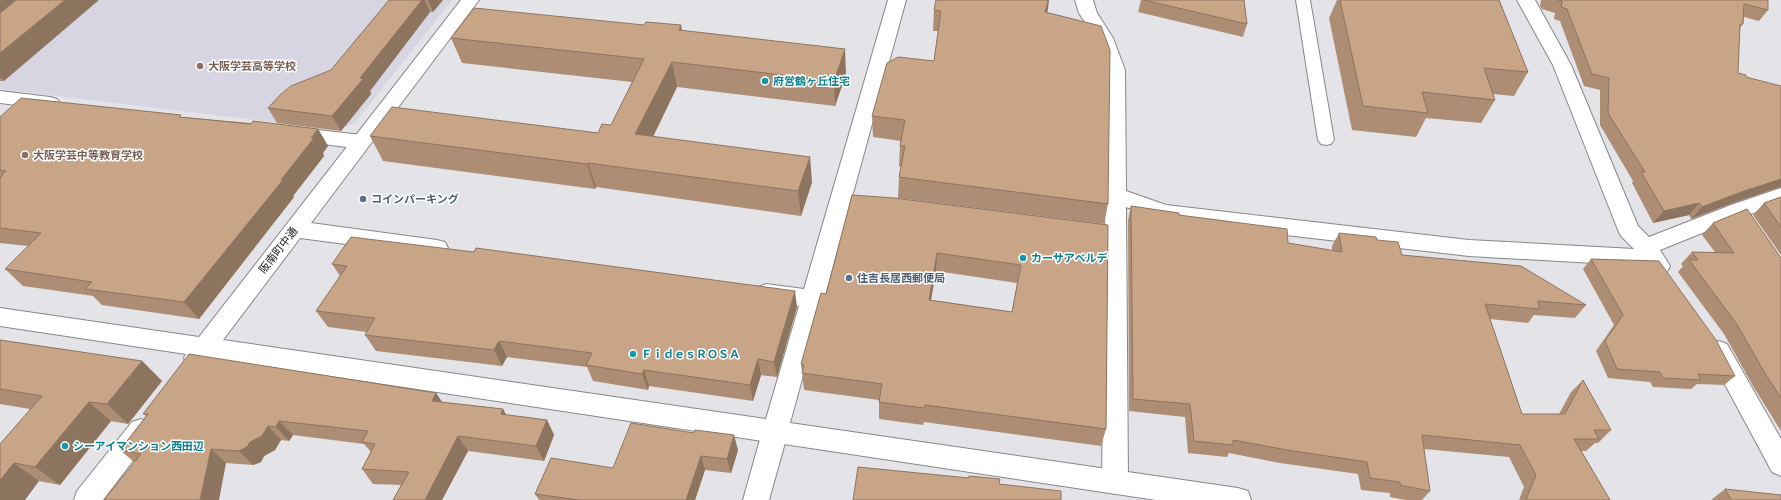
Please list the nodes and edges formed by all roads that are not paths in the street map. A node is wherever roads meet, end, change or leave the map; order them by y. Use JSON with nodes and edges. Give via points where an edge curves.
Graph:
{"nodes":[{"id":1,"x":470,"y":0,"type":"edge"},
{"id":2,"x":897,"y":0,"type":"edge"},
{"id":3,"x":1084,"y":0,"type":"edge"},
{"id":4,"x":1303,"y":0,"type":"edge"},
{"id":5,"x":1526,"y":0,"type":"edge"},
{"id":6,"x":0,"y":97,"type":"edge"},
{"id":7,"x":71,"y":106,"type":"edge"},
{"id":8,"x":275,"y":132,"type":"edge"},
{"id":9,"x":1326,"y":140,"type":"dead end"},
{"id":10,"x":361,"y":142,"type":"junction"},
{"id":11,"x":1116,"y":195,"type":"junction"},
{"id":12,"x":1781,"y":196,"type":"edge"},
{"id":13,"x":840,"y":200,"type":"junction"},
{"id":14,"x":864,"y":203,"type":"edge"},
{"id":15,"x":295,"y":228,"type":"junction"},
{"id":16,"x":460,"y":251,"type":"edge"},
{"id":17,"x":1650,"y":252,"type":"junction"},
{"id":18,"x":1671,"y":282,"type":"edge"},
{"id":19,"x":750,"y":290,"type":"edge"},
{"id":20,"x":813,"y":299,"type":"junction"},
{"id":21,"x":0,"y":317,"type":"edge"},
{"id":22,"x":1706,"y":330,"type":"edge"},
{"id":23,"x":203,"y":348,"type":"junction"},
{"id":24,"x":184,"y":373,"type":"edge"},
{"id":25,"x":155,"y":411,"type":"edge"},
{"id":26,"x":775,"y":432,"type":"junction"},
{"id":27,"x":1781,"y":464,"type":"edge"},
{"id":28,"x":1115,"y":482,"type":"junction"},
{"id":29,"x":87,"y":500,"type":"edge"},
{"id":30,"x":756,"y":500,"type":"edge"},
{"id":31,"x":1238,"y":500,"type":"edge"}],
"edges":[{"from":1,"to":10,"type":"street","name":"阪南町中通"},
{"from":2,"to":13,"type":"street"},
{"from":3,"to":11,"type":"street","via":[[1088,13],[1104,38],[1116,70]]},
{"from":4,"to":9,"type":"lane"},
{"from":5,"to":17,"type":"street","via":[[1562,66],[1629,230]]},
{"from":6,"to":7,"type":"street"},
{"from":8,"to":10,"type":"street"},
{"from":10,"to":15,"type":"street","name":"阪南町中通"},
{"from":11,"to":17,"type":"street","via":[[1164,213],[1469,248]]},
{"from":11,"to":28,"type":"street","via":[[1107,234]]},
{"from":12,"to":17,"type":"street","via":[[1743,216]]},
{"from":13,"to":14,"type":"street"},
{"from":13,"to":20,"type":"street"},
{"from":15,"to":16,"type":"street"},
{"from":15,"to":23,"type":"street","name":"阪南町中通"},
{"from":17,"to":18,"type":"street"},
{"from":19,"to":20,"type":"street"},
{"from":20,"to":26,"type":"street"},
{"from":21,"to":23,"type":"street"},
{"from":22,"to":27,"type":"street"},
{"from":23,"to":24,"type":"street","name":"阪南町中通"},
{"from":23,"to":26,"type":"street"},
{"from":25,"to":29,"type":"street"},
{"from":26,"to":28,"type":"street"},
{"from":26,"to":30,"type":"street"},
{"from":28,"to":31,"type":"street"}]}
